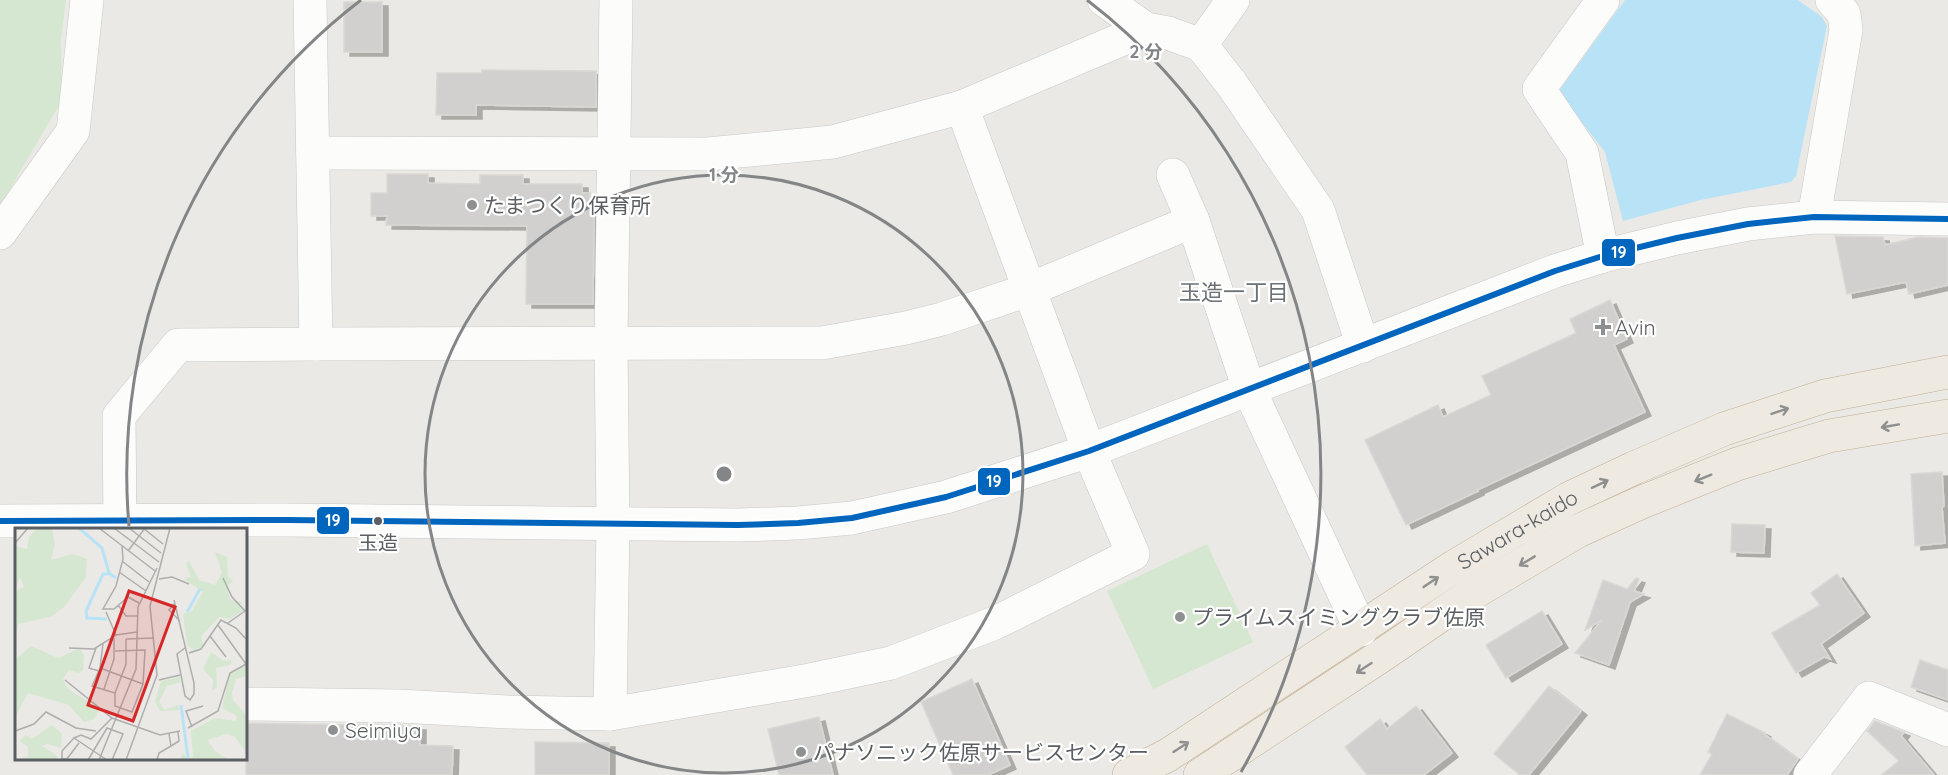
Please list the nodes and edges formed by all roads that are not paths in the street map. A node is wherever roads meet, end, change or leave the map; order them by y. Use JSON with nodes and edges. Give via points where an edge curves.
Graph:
{"nodes":[{"id":1,"x":87,"y":0,"type":"edge"},
{"id":2,"x":310,"y":0,"type":"edge"},
{"id":3,"x":616,"y":0,"type":"edge"},
{"id":4,"x":1104,"y":0,"type":"edge"},
{"id":5,"x":1233,"y":0,"type":"edge"},
{"id":6,"x":1603,"y":0,"type":"edge"},
{"id":7,"x":1832,"y":0,"type":"edge"},
{"id":8,"x":1146,"y":29,"type":"junction"},
{"id":9,"x":1201,"y":45,"type":"junction"},
{"id":10,"x":962,"y":107,"type":"junction"},
{"id":11,"x":313,"y":153,"type":"junction"},
{"id":12,"x":615,"y":155,"type":"junction"},
{"id":13,"x":1173,"y":175,"type":"dead end"},
{"id":14,"x":1814,"y":217,"type":"junction"},
{"id":15,"x":1948,"y":219,"type":"edge"},
{"id":16,"x":1193,"y":221,"type":"junction"},
{"id":17,"x":0,"y":233,"type":"edge"},
{"id":18,"x":1603,"y":256,"type":"junction"},
{"id":19,"x":1028,"y":290,"type":"junction"},
{"id":20,"x":611,"y":342,"type":"junction"},
{"id":21,"x":316,"y":344,"type":"junction"},
{"id":22,"x":1363,"y":346,"type":"junction"},
{"id":23,"x":1948,"y":372,"type":"edge"},
{"id":24,"x":1250,"y":389,"type":"junction"},
{"id":25,"x":1948,"y":416,"type":"edge"},
{"id":26,"x":1089,"y":451,"type":"junction"},
{"id":27,"x":0,"y":520,"type":"edge"},
{"id":28,"x":613,"y":524,"type":"junction"},
{"id":29,"x":120,"y":525,"type":"edge"},
{"id":30,"x":1361,"y":630,"type":"junction"},
{"id":31,"x":248,"y":704,"type":"edge"},
{"id":32,"x":610,"y":714,"type":"junction"},
{"id":33,"x":1948,"y":730,"type":"edge"},
{"id":34,"x":1129,"y":775,"type":"edge"},
{"id":35,"x":1200,"y":775,"type":"edge"},
{"id":36,"x":1810,"y":775,"type":"edge"}],
"edges":[{"from":1,"to":17,"type":"street","via":[[74,131]]},
{"from":2,"to":11,"type":"street"},
{"from":3,"to":12,"type":"street"},
{"from":4,"to":8,"type":"street"},
{"from":5,"to":9,"type":"street"},
{"from":6,"to":18,"type":"street","via":[[1539,89],[1582,153]]},
{"from":7,"to":14,"type":"street","via":[[1844,14],[1846,30]]},
{"from":8,"to":9,"type":"street"},
{"from":8,"to":10,"type":"street"},
{"from":9,"to":22,"type":"street","via":[[1318,210]]},
{"from":10,"to":12,"type":"street","via":[[833,142],[708,154]]},
{"from":10,"to":19,"type":"street"},
{"from":11,"to":12,"type":"street"},
{"from":11,"to":21,"type":"street"},
{"from":12,"to":20,"type":"street"},
{"from":13,"to":16,"type":"street"},
{"from":14,"to":15,"type":"street"},
{"from":14,"to":18,"type":"street","via":[[1748,224]]},
{"from":16,"to":19,"type":"street"},
{"from":16,"to":24,"type":"street"},
{"from":18,"to":22,"type":"street"},
{"from":19,"to":20,"type":"street","via":[[942,319],[822,343]]},
{"from":19,"to":26,"type":"street"},
{"from":20,"to":21,"type":"street"},
{"from":20,"to":28,"type":"street"},
{"from":21,"to":29,"type":"street","via":[[178,345],[119,416]]},
{"from":22,"to":24,"type":"street"},
{"from":30,"to":23,"type":"highway","name":"Sawara-kaido","one_way":true,"via":[[1455,566],[1568,499],[1634,468],[1724,429],[1825,396]]},
{"from":24,"to":26,"type":"street"},
{"from":24,"to":30,"type":"street"},
{"from":25,"to":35,"type":"highway","name":"Sawara-kaido","one_way":true,"via":[[1829,436],[1737,464],[1578,531],[1470,595]]},
{"from":26,"to":28,"type":"street","via":[[946,497],[852,518],[798,524]]},
{"from":26,"to":32,"type":"street","via":[[1133,554],[995,623],[891,663]]},
{"from":27,"to":29,"type":"street"},
{"from":28,"to":29,"type":"street","via":[[287,520]]},
{"from":28,"to":32,"type":"street"},
{"from":34,"to":30,"type":"highway","name":"Sawara-kaido","one_way":true,"via":[[1168,755]]},
{"from":31,"to":32,"type":"street"},
{"from":33,"to":36,"type":"street","via":[[1869,698]]}]}
